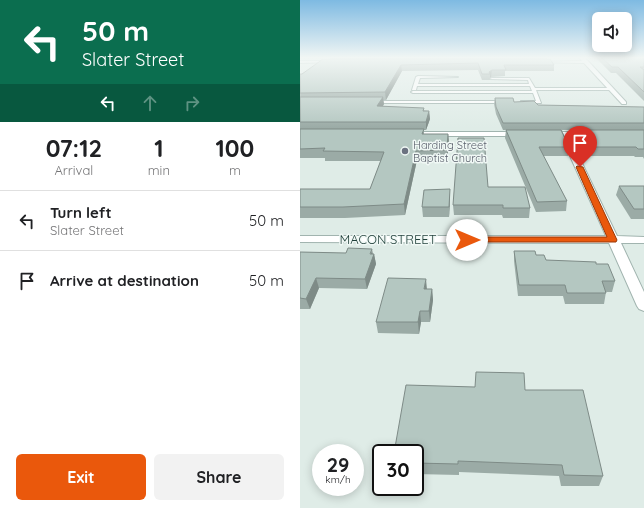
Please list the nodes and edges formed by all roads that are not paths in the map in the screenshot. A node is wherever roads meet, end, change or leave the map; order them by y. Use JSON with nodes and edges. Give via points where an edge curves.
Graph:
{"nodes":[{"id":1,"x":417,"y":81,"type":"edge"},
{"id":2,"x":530,"y":81,"type":"edge"},
{"id":3,"x":603,"y":81,"type":"edge"},
{"id":4,"x":415,"y":85,"type":"junction"},
{"id":5,"x":533,"y":89,"type":"junction"},
{"id":6,"x":611,"y":89,"type":"junction"},
{"id":7,"x":413,"y":92,"type":"junction"},
{"id":8,"x":362,"y":102,"type":"edge"},
{"id":9,"x":409,"y":102,"type":"junction"},
{"id":10,"x":624,"y":103,"type":"dead end"},
{"id":11,"x":401,"y":134,"type":"edge"},
{"id":12,"x":526,"y":134,"type":"edge"},
{"id":13,"x":541,"y":134,"type":"edge"},
{"id":14,"x":564,"y":134,"type":"junction"},
{"id":15,"x":596,"y":134,"type":"edge"},
{"id":16,"x":300,"y":239,"type":"edge"},
{"id":17,"x":613,"y":240,"type":"junction"},
{"id":18,"x":644,"y":240,"type":"edge"},
{"id":19,"x":644,"y":306,"type":"edge"}],
"edges":[{"from":1,"to":4,"type":"lane"},
{"from":2,"to":5,"type":"lane"},
{"from":3,"to":6,"type":"street"},
{"from":4,"to":5,"type":"lane"},
{"from":4,"to":7,"type":"lane"},
{"from":5,"to":6,"type":"lane"},
{"from":5,"to":7,"type":"lane"},
{"from":5,"to":9,"type":"lane","via":[[539,102]]},
{"from":6,"to":10,"type":"street"},
{"from":7,"to":9,"type":"lane"},
{"from":8,"to":9,"type":"lane"},
{"from":11,"to":12,"type":"street"},
{"from":13,"to":14,"type":"street"},
{"from":14,"to":15,"type":"street"},
{"from":14,"to":17,"type":"street"},
{"from":16,"to":17,"type":"street","name":"MACON STREET"},
{"from":17,"to":18,"type":"street","name":"MACON STREET"},
{"from":17,"to":19,"type":"street"}]}
